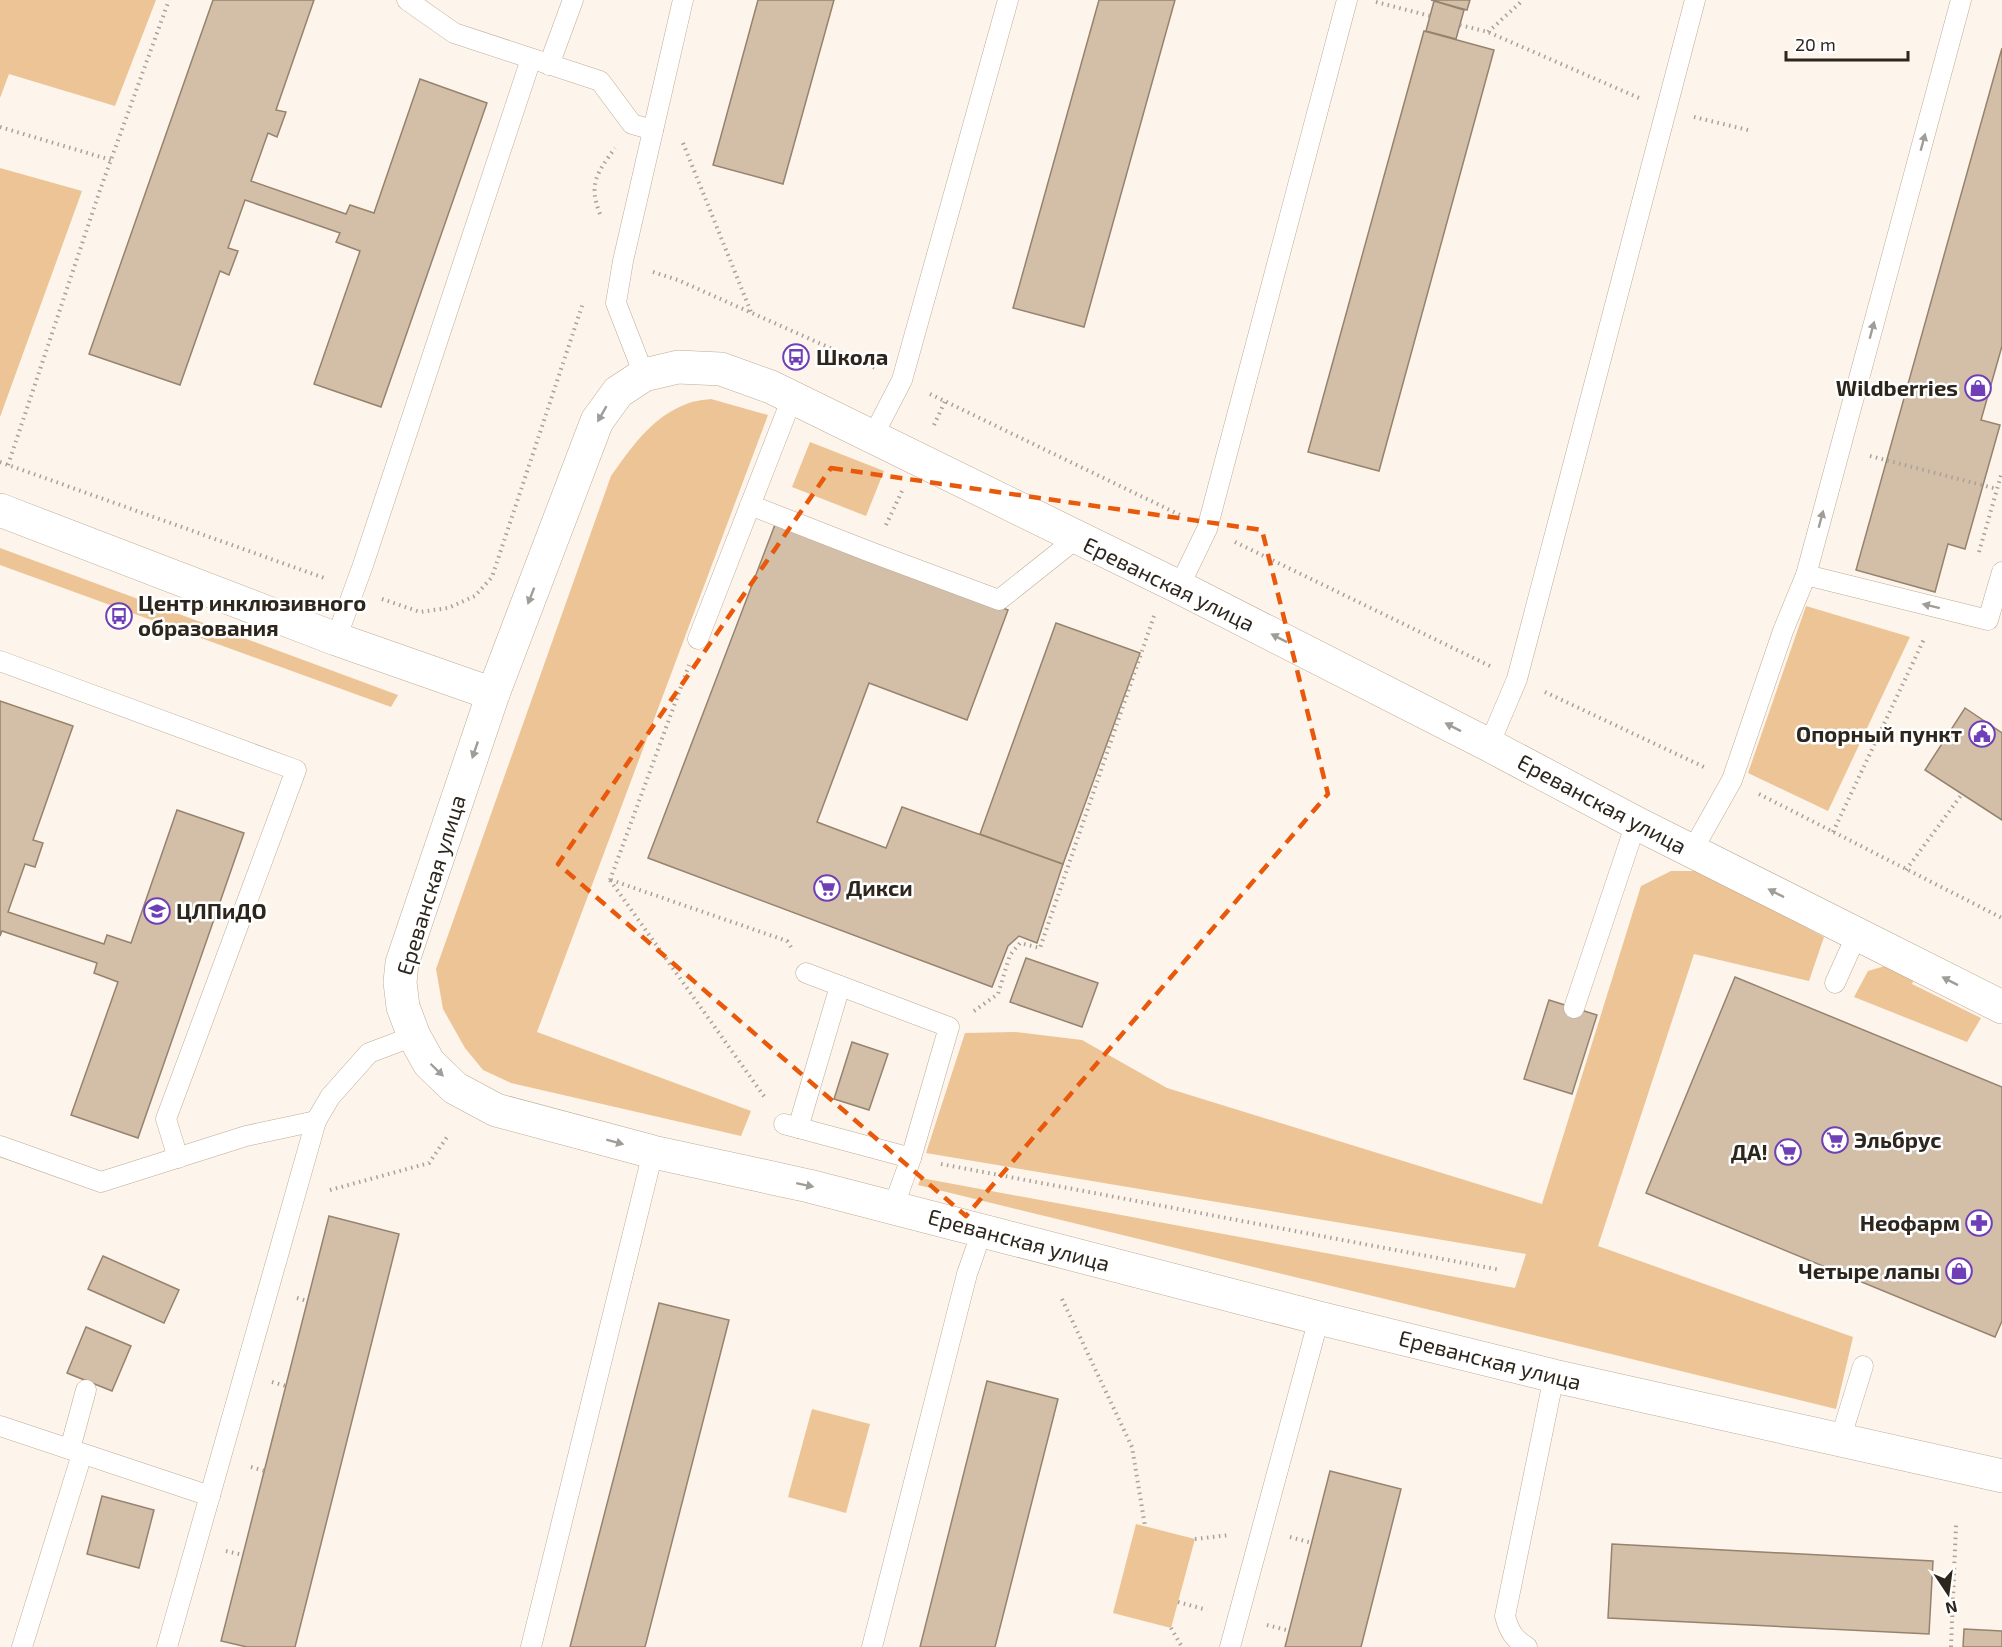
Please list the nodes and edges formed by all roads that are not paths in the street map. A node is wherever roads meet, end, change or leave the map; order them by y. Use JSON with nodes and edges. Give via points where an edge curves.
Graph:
{"nodes":[{"id":1,"x":407,"y":0,"type":"edge"},
{"id":2,"x":573,"y":0,"type":"edge"},
{"id":3,"x":683,"y":0,"type":"edge"},
{"id":4,"x":1008,"y":0,"type":"edge"},
{"id":5,"x":1347,"y":0,"type":"edge"},
{"id":6,"x":1695,"y":0,"type":"edge"},
{"id":7,"x":1961,"y":0,"type":"edge"},
{"id":8,"x":540,"y":62,"type":"junction"},
{"id":9,"x":653,"y":130,"type":"junction"},
{"id":10,"x":644,"y":375,"type":"junction"},
{"id":11,"x":792,"y":398,"type":"junction"},
{"id":12,"x":873,"y":436,"type":"junction"},
{"id":13,"x":750,"y":505,"type":"junction"},
{"id":14,"x":0,"y":510,"type":"edge"},
{"id":15,"x":1077,"y":538,"type":"junction"},
{"id":16,"x":2002,"y":572,"type":"edge"},
{"id":17,"x":1806,"y":575,"type":"junction"},
{"id":18,"x":1172,"y":584,"type":"junction"},
{"id":19,"x":336,"y":639,"type":"junction"},
{"id":20,"x":698,"y":639,"type":"road end"},
{"id":21,"x":0,"y":661,"type":"edge"},
{"id":22,"x":493,"y":694,"type":"junction"},
{"id":23,"x":1489,"y":745,"type":"junction"},
{"id":24,"x":1636,"y":823,"type":"junction"},
{"id":25,"x":1692,"y":851,"type":"junction"},
{"id":26,"x":1857,"y":934,"type":"junction"},
{"id":27,"x":806,"y":973,"type":"road end"},
{"id":28,"x":1835,"y":983,"type":"dead end"},
{"id":29,"x":840,"y":986,"type":"junction"},
{"id":30,"x":2002,"y":1007,"type":"edge"},
{"id":31,"x":1574,"y":1008,"type":"dead end"},
{"id":32,"x":414,"y":1036,"type":"junction"},
{"id":33,"x":316,"y":1121,"type":"junction"},
{"id":34,"x":0,"y":1146,"type":"edge"},
{"id":35,"x":653,"y":1152,"type":"junction"},
{"id":36,"x":178,"y":1158,"type":"junction"},
{"id":37,"x":911,"y":1158,"type":"junction"},
{"id":38,"x":893,"y":1208,"type":"junction"},
{"id":39,"x":982,"y":1231,"type":"junction"},
{"id":40,"x":1319,"y":1318,"type":"junction"},
{"id":41,"x":1863,"y":1366,"type":"dead end"},
{"id":42,"x":1554,"y":1376,"type":"junction"},
{"id":43,"x":86,"y":1390,"type":"dead end"},
{"id":44,"x":0,"y":1426,"type":"edge"},
{"id":45,"x":1840,"y":1440,"type":"junction"},
{"id":46,"x":76,"y":1451,"type":"junction"},
{"id":47,"x":2002,"y":1476,"type":"edge"},
{"id":48,"x":210,"y":1496,"type":"junction"},
{"id":49,"x":22,"y":1647,"type":"edge"},
{"id":50,"x":167,"y":1647,"type":"edge"},
{"id":51,"x":531,"y":1647,"type":"edge"},
{"id":52,"x":872,"y":1647,"type":"edge"},
{"id":53,"x":1230,"y":1647,"type":"edge"},
{"id":54,"x":1527,"y":1647,"type":"edge"}],
"edges":[{"from":1,"to":8,"type":"lane","via":[[454,33]]},
{"from":2,"to":8,"type":"lane"},
{"from":3,"to":9,"type":"lane"},
{"from":4,"to":12,"type":"lane","via":[[902,380]]},
{"from":5,"to":18,"type":"lane","via":[[1207,529]]},
{"from":6,"to":23,"type":"lane","via":[[1517,679]]},
{"from":17,"to":7,"type":"lane","one_way":true},
{"from":8,"to":9,"type":"lane","via":[[600,81],[632,124]]},
{"from":8,"to":19,"type":"lane"},
{"from":9,"to":10,"type":"lane","via":[[616,303]]},
{"from":10,"to":11,"type":"street","name":"Ереванская улица","via":[[678,367],[721,369]]},
{"from":10,"to":22,"type":"street","name":"Ереванская улица","one_way":true,"via":[[618,392],[597,422]]},
{"from":11,"to":12,"type":"street","name":"Ереванская улица"},
{"from":11,"to":13,"type":"lane"},
{"from":12,"to":15,"type":"street","name":"Ереванская улица"},
{"from":13,"to":15,"type":"lane","via":[[999,600]]},
{"from":13,"to":20,"type":"lane"},
{"from":14,"to":19,"type":"street"},
{"from":15,"to":18,"type":"street","name":"Ереванская улица"},
{"from":16,"to":17,"type":"lane","one_way":true,"via":[[1988,620]]},
{"from":17,"to":25,"type":"lane","via":[[1732,780]]},
{"from":23,"to":18,"type":"street","name":"Ереванская улица","one_way":true},
{"from":19,"to":22,"type":"street"},
{"from":21,"to":36,"type":"lane","via":[[296,770],[166,1119]]},
{"from":22,"to":32,"type":"street","name":"Ереванская улица","one_way":true,"via":[[402,963],[403,1006]]},
{"from":23,"to":24,"type":"street","name":"Ереванская улица"},
{"from":24,"to":25,"type":"street","name":"Ереванская улица"},
{"from":24,"to":31,"type":"lane"},
{"from":26,"to":25,"type":"street","name":"Ереванская улица","one_way":true},
{"from":26,"to":28,"type":"lane"},
{"from":30,"to":26,"type":"street","name":"Ереванская улица","one_way":true},
{"from":27,"to":29,"type":"lane"},
{"from":29,"to":37,"type":"lane","via":[[949,1027]]},
{"from":29,"to":37,"type":"lane","via":[[791,1126]]},
{"from":32,"to":33,"type":"lane","via":[[369,1053],[330,1097]]},
{"from":32,"to":35,"type":"street","name":"Ереванская улица","one_way":true,"via":[[429,1063],[455,1088],[496,1110]]},
{"from":33,"to":36,"type":"lane","via":[[246,1136]]},
{"from":33,"to":48,"type":"lane"},
{"from":34,"to":36,"type":"lane","via":[[101,1182]]},
{"from":35,"to":38,"type":"street","name":"Ереванская улица","one_way":true},
{"from":35,"to":51,"type":"lane"},
{"from":37,"to":38,"type":"lane"},
{"from":38,"to":39,"type":"street","name":"Ереванская улица"},
{"from":39,"to":40,"type":"street","name":"Ереванская улица"},
{"from":39,"to":52,"type":"lane","via":[[967,1274]]},
{"from":40,"to":42,"type":"street","name":"Ереванская улица"},
{"from":40,"to":53,"type":"lane"},
{"from":41,"to":45,"type":"lane"},
{"from":42,"to":45,"type":"street","name":"Ереванская улица"},
{"from":42,"to":54,"type":"lane","via":[[1505,1616],[1509,1631]]},
{"from":43,"to":46,"type":"lane"},
{"from":44,"to":46,"type":"lane"},
{"from":45,"to":47,"type":"street","name":"Ереванская улица"},
{"from":46,"to":48,"type":"lane"},
{"from":46,"to":49,"type":"lane"},
{"from":48,"to":50,"type":"lane"}]}
